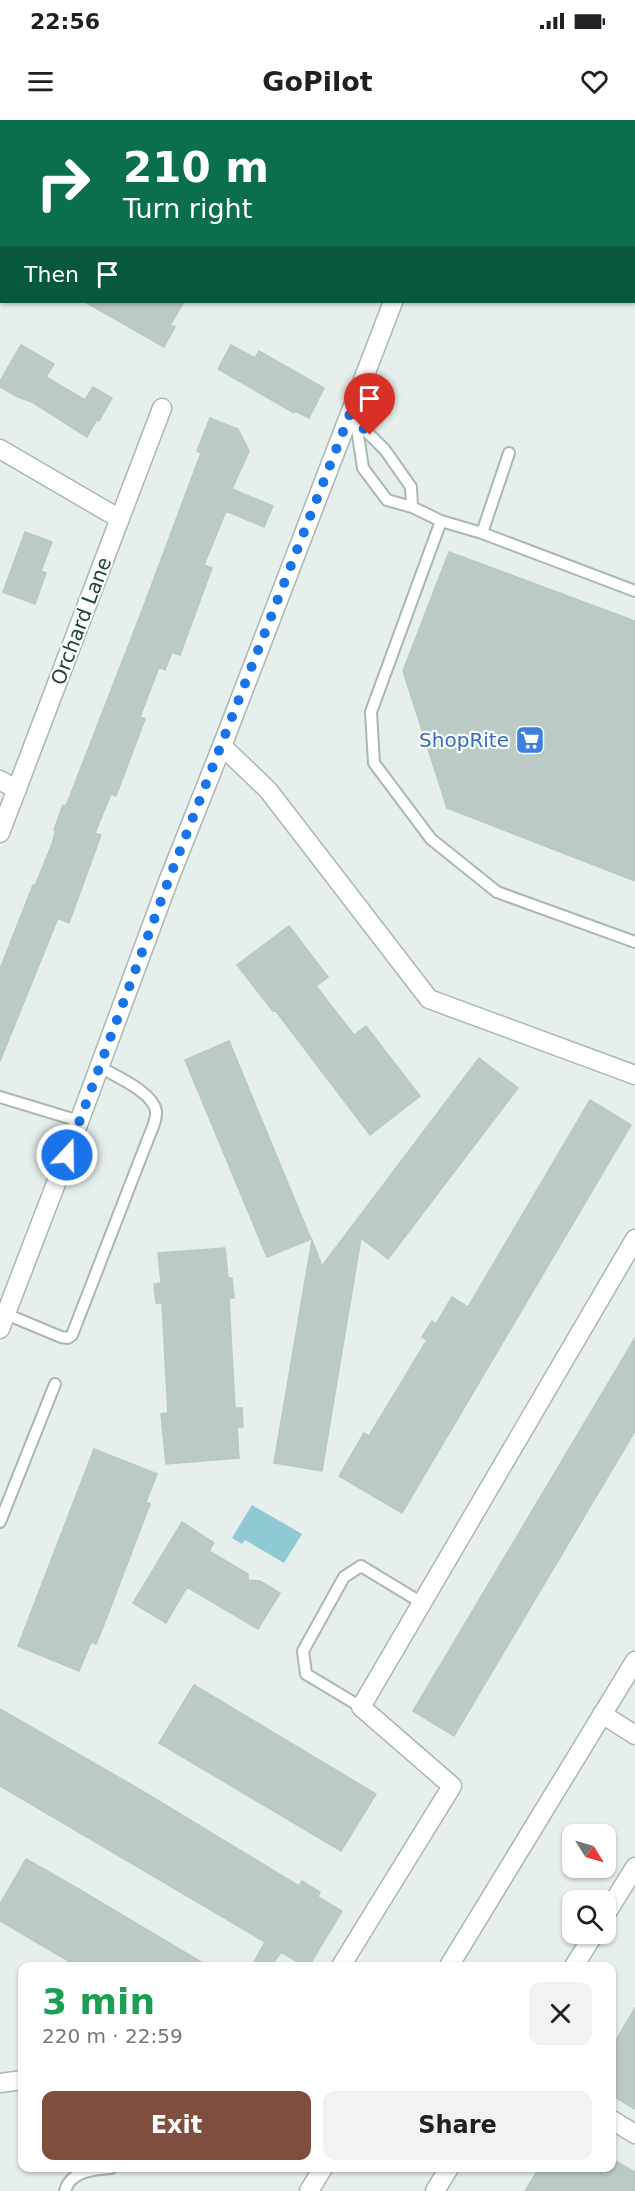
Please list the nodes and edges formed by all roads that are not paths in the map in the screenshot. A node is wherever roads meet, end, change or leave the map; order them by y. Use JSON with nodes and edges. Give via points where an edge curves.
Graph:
{"nodes":[{"id":1,"x":393,"y":303,"type":"edge"},
{"id":2,"x":162,"y":408,"type":"dead end"},
{"id":3,"x":355,"y":413,"type":"junction"},
{"id":4,"x":0,"y":449,"type":"edge"},
{"id":5,"x":509,"y":453,"type":"dead end"},
{"id":6,"x":412,"y":507,"type":"junction"},
{"id":7,"x":120,"y":519,"type":"junction"},
{"id":8,"x":441,"y":521,"type":"junction"},
{"id":9,"x":482,"y":533,"type":"junction"},
{"id":10,"x":635,"y":591,"type":"edge"},
{"id":11,"x":222,"y":746,"type":"junction"},
{"id":12,"x":0,"y":780,"type":"edge"},
{"id":13,"x":17,"y":790,"type":"junction"},
{"id":14,"x":0,"y":833,"type":"edge"},
{"id":15,"x":635,"y":942,"type":"edge"},
{"id":16,"x":100,"y":1067,"type":"junction"},
{"id":17,"x":635,"y":1075,"type":"edge"},
{"id":18,"x":0,"y":1096,"type":"edge"},
{"id":19,"x":79,"y":1121,"type":"junction"},
{"id":20,"x":635,"y":1239,"type":"edge"},
{"id":21,"x":3,"y":1321,"type":"edge"},
{"id":22,"x":55,"y":1384,"type":"dead end"},
{"id":23,"x":1,"y":1519,"type":"edge"},
{"id":24,"x":422,"y":1603,"type":"junction"},
{"id":25,"x":635,"y":1661,"type":"edge"},
{"id":26,"x":362,"y":1707,"type":"junction"},
{"id":27,"x":602,"y":1714,"type":"junction"},
{"id":28,"x":635,"y":1735,"type":"edge"},
{"id":29,"x":635,"y":1867,"type":"edge"},
{"id":30,"x":616,"y":1898,"type":"edge"},
{"id":31,"x":587,"y":1944,"type":"edge"},
{"id":32,"x":343,"y":1962,"type":"edge"},
{"id":33,"x":451,"y":1962,"type":"edge"},
{"id":34,"x":576,"y":1962,"type":"edge"},
{"id":35,"x":18,"y":2081,"type":"edge"},
{"id":36,"x":0,"y":2083,"type":"edge"},
{"id":37,"x":616,"y":2122,"type":"edge"},
{"id":38,"x":635,"y":2134,"type":"edge"},
{"id":39,"x":86,"y":2172,"type":"edge"},
{"id":40,"x":321,"y":2172,"type":"edge"},
{"id":41,"x":447,"y":2172,"type":"edge"},
{"id":42,"x":65,"y":2191,"type":"edge"},
{"id":43,"x":309,"y":2191,"type":"edge"},
{"id":44,"x":435,"y":2191,"type":"edge"}],
"edges":[{"from":1,"to":3,"type":"street"},
{"from":2,"to":7,"type":"street","name":"Orchard Lane"},
{"from":3,"to":6,"type":"lane","via":[[411,488]]},
{"from":3,"to":6,"type":"lane","via":[[363,468],[387,500]]},
{"from":3,"to":11,"type":"street"},
{"from":4,"to":7,"type":"street"},
{"from":5,"to":9,"type":"lane"},
{"from":6,"to":8,"type":"lane"},
{"from":7,"to":13,"type":"street","name":"Orchard Lane"},
{"from":8,"to":9,"type":"lane"},
{"from":8,"to":15,"type":"lane","via":[[371,712],[374,763],[430,838],[497,892]]},
{"from":9,"to":10,"type":"lane"},
{"from":11,"to":16,"type":"street"},
{"from":11,"to":17,"type":"street","via":[[268,790],[429,999]]},
{"from":12,"to":13,"type":"street"},
{"from":13,"to":14,"type":"street","name":"Orchard Lane"},
{"from":16,"to":19,"type":"street"},
{"from":16,"to":21,"type":"lane","via":[[144,1094],[154,1105],[156,1118],[144,1150],[72,1335],[61,1337]]},
{"from":18,"to":19,"type":"lane"},
{"from":19,"to":21,"type":"street"},
{"from":20,"to":24,"type":"street"},
{"from":22,"to":23,"type":"lane"},
{"from":24,"to":26,"type":"street"},
{"from":24,"to":26,"type":"lane","via":[[361,1566],[344,1577],[303,1651],[306,1674]]},
{"from":25,"to":27,"type":"street"},
{"from":26,"to":32,"type":"street","via":[[452,1786]]},
{"from":27,"to":28,"type":"street"},
{"from":27,"to":33,"type":"street"},
{"from":29,"to":30,"type":"street"},
{"from":31,"to":34,"type":"street"},
{"from":35,"to":36,"type":"street"},
{"from":37,"to":38,"type":"street"},
{"from":39,"to":42,"type":"lane","via":[[70,2181]]},
{"from":40,"to":43,"type":"street"},
{"from":41,"to":44,"type":"street"}]}
